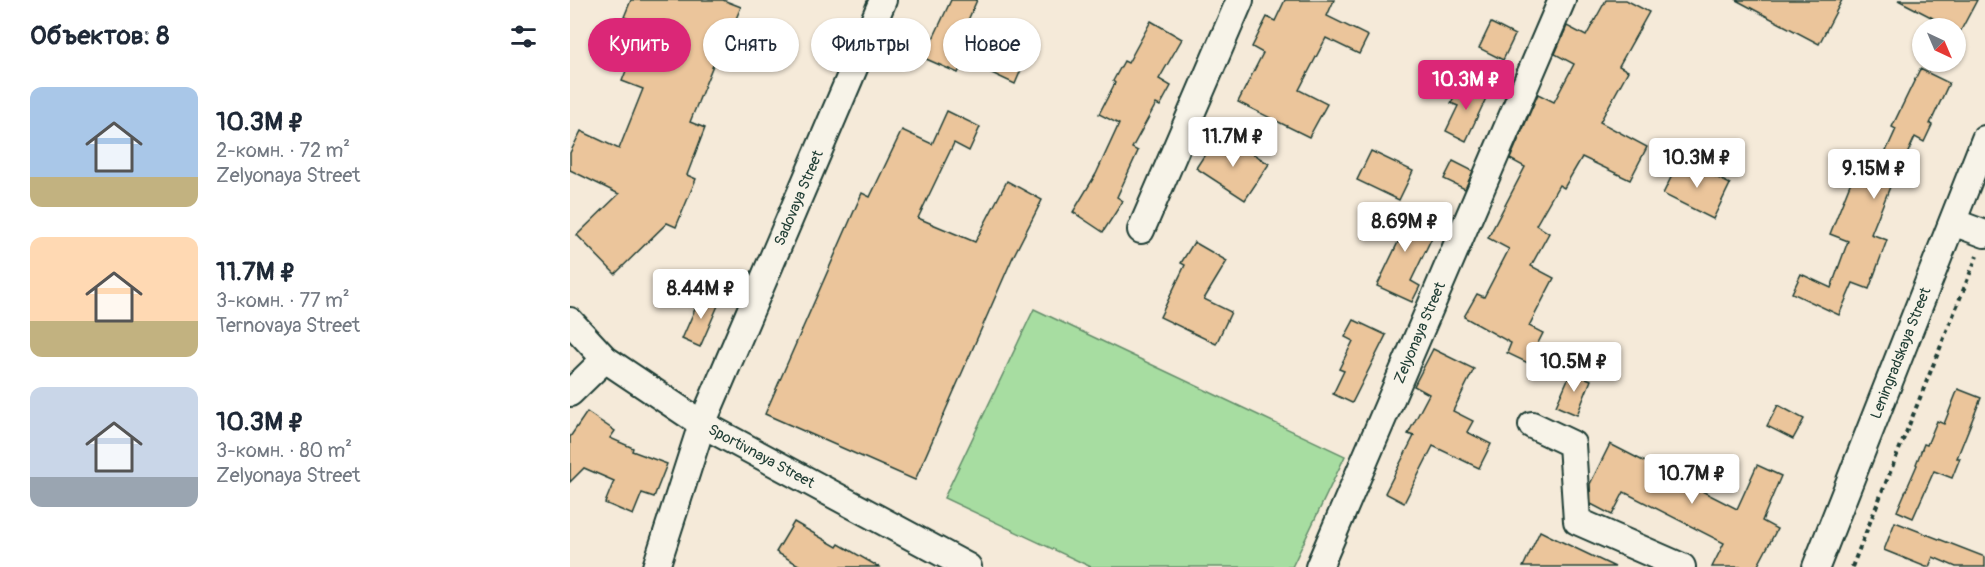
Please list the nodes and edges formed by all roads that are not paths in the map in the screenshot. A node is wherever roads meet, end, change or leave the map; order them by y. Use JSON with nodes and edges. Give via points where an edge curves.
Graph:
{"nodes":[{"id":1,"x":883,"y":0,"type":"edge"},
{"id":2,"x":1240,"y":0,"type":"edge"},
{"id":3,"x":1562,"y":0,"type":"edge"},
{"id":4,"x":1985,"y":139,"type":"edge"},
{"id":5,"x":1953,"y":222,"type":"junction"},
{"id":6,"x":1141,"y":230,"type":"dead end"},
{"id":7,"x":1983,"y":241,"type":"edge"},
{"id":8,"x":570,"y":321,"type":"edge"},
{"id":9,"x":605,"y":359,"type":"junction"},
{"id":10,"x":570,"y":393,"type":"edge"},
{"id":11,"x":702,"y":424,"type":"junction"},
{"id":12,"x":1532,"y":425,"type":"dead end"},
{"id":13,"x":656,"y":567,"type":"edge"},
{"id":14,"x":968,"y":567,"type":"edge"},
{"id":15,"x":1319,"y":567,"type":"edge"},
{"id":16,"x":1682,"y":567,"type":"edge"},
{"id":17,"x":1816,"y":567,"type":"edge"}],
"edges":[{"from":1,"to":11,"type":"street","name":"Sadovaya Street"},
{"from":2,"to":6,"type":"street"},
{"from":3,"to":15,"type":"street","name":"Zelyonaya Street"},
{"from":4,"to":5,"type":"street","name":"Leningradskaya Street"},
{"from":5,"to":7,"type":"street"},
{"from":5,"to":17,"type":"street","name":"Leningradskaya Street"},
{"from":8,"to":9,"type":"street","name":"Sportivnaya Street"},
{"from":9,"to":10,"type":"street"},
{"from":9,"to":11,"type":"street","name":"Sportivnaya Street"},
{"from":11,"to":13,"type":"street","name":"Sadovaya Street"},
{"from":11,"to":14,"type":"street","name":"Sportivnaya Street"},
{"from":12,"to":16,"type":"street","via":[[1572,444],[1577,521]]}]}
